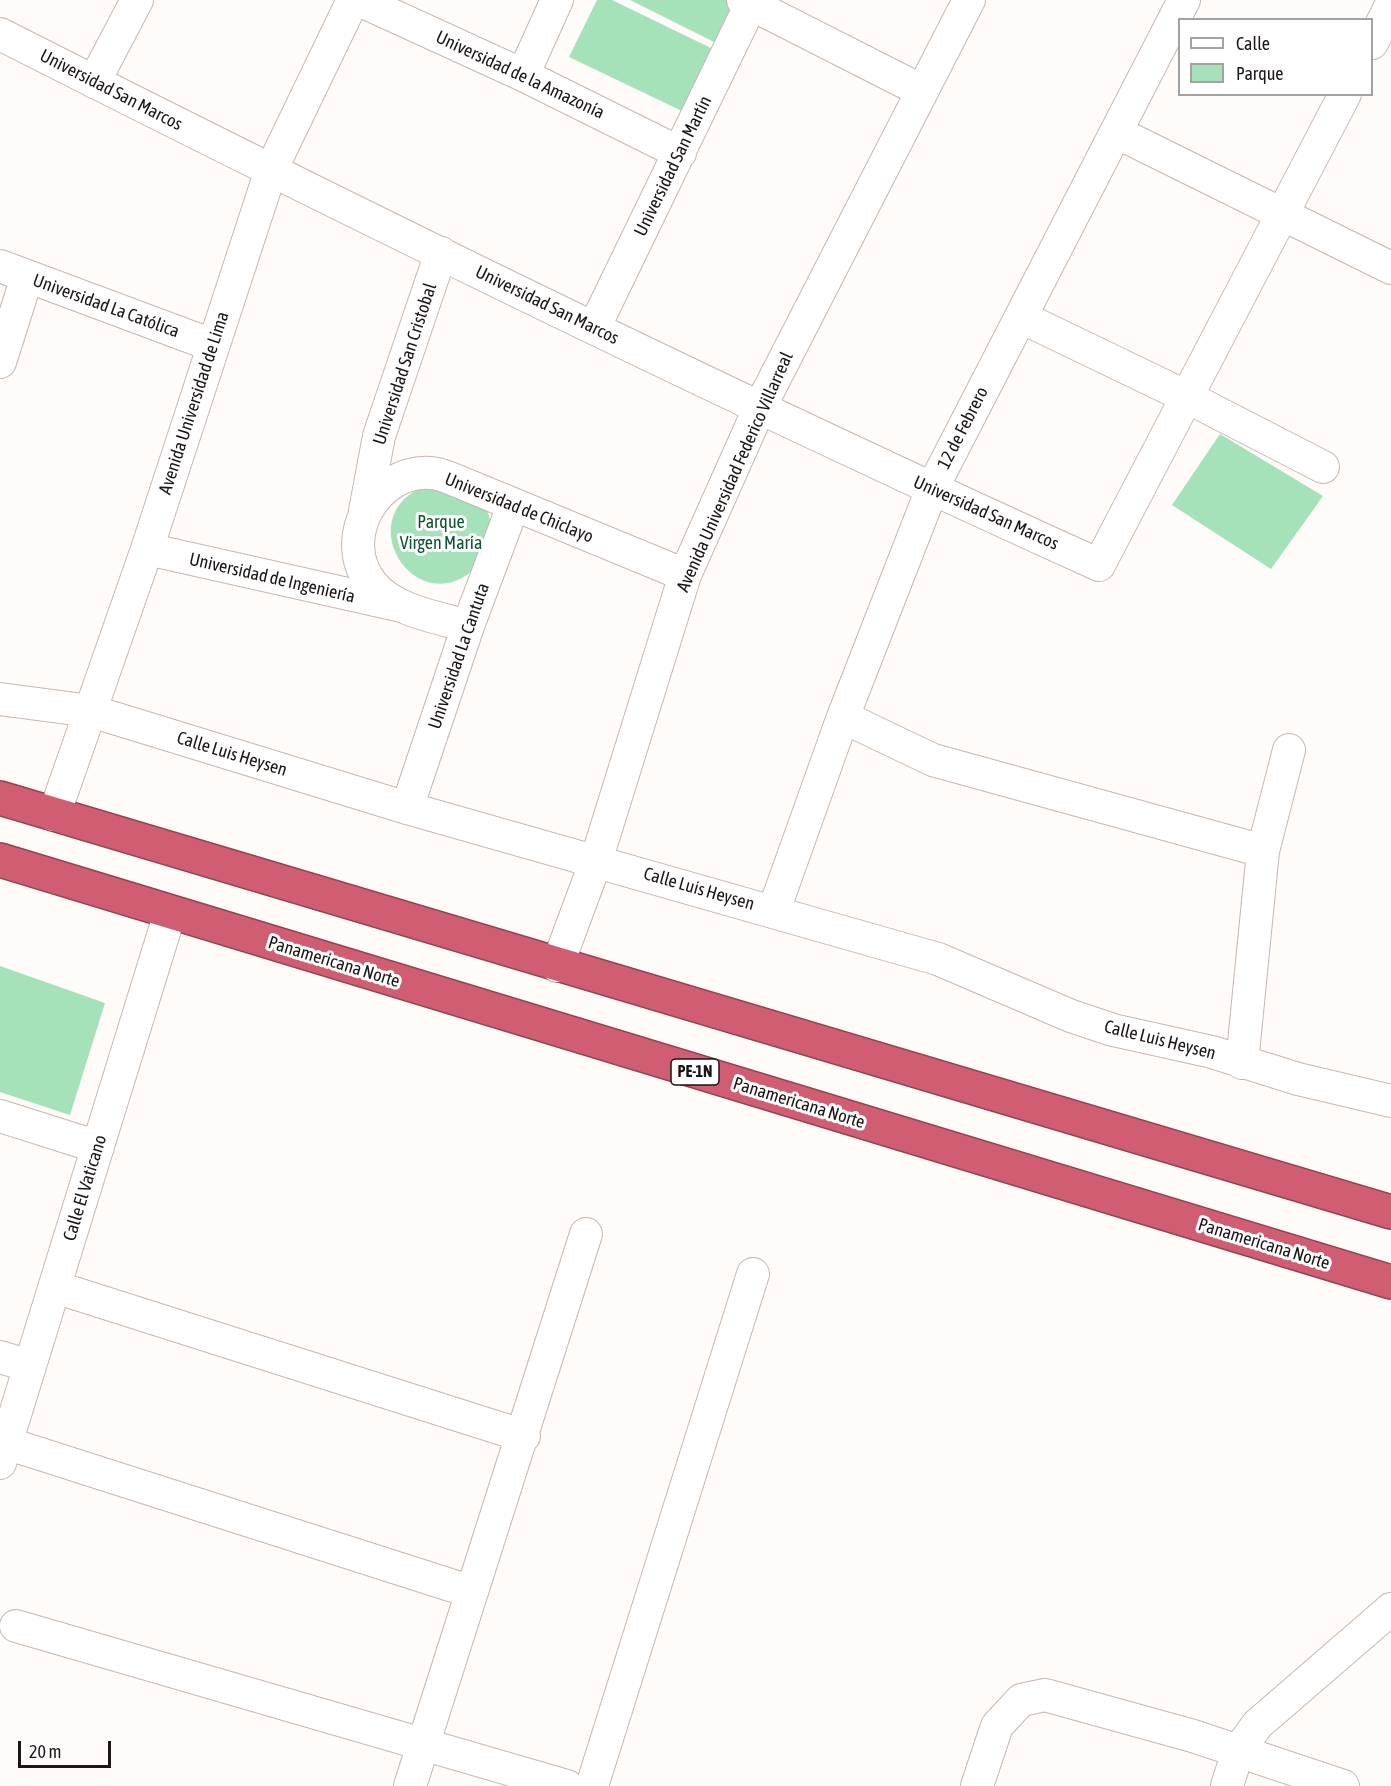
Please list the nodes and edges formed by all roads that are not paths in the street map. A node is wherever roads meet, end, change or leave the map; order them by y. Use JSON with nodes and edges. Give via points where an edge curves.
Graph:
{"nodes":[{"id":1,"x":137,"y":0,"type":"edge"},
{"id":2,"x":353,"y":0,"type":"edge"},
{"id":3,"x":359,"y":0,"type":"edge"},
{"id":4,"x":557,"y":0,"type":"edge"},
{"id":5,"x":969,"y":0,"type":"edge"},
{"id":6,"x":1184,"y":0,"type":"edge"},
{"id":7,"x":747,"y":2,"type":"edge"},
{"id":8,"x":1391,"y":5,"type":"edge"},
{"id":9,"x":0,"y":34,"type":"edge"},
{"id":10,"x":1373,"y":39,"type":"edge"},
{"id":11,"x":523,"y":75,"type":"junction"},
{"id":12,"x":94,"y":82,"type":"junction"},
{"id":13,"x":922,"y":91,"type":"junction"},
{"id":14,"x":1344,"y":96,"type":"edge"},
{"id":15,"x":1116,"y":132,"type":"junction"},
{"id":16,"x":680,"y":153,"type":"junction"},
{"id":17,"x":271,"y":170,"type":"junction"},
{"id":18,"x":1282,"y":216,"type":"junction"},
{"id":19,"x":441,"y":254,"type":"junction"},
{"id":20,"x":1391,"y":268,"type":"edge"},
{"id":21,"x":13,"y":272,"type":"edge"},
{"id":22,"x":1021,"y":317,"type":"junction"},
{"id":23,"x":594,"y":328,"type":"junction"},
{"id":24,"x":212,"y":345,"type":"junction"},
{"id":25,"x":0,"y":362,"type":"edge"},
{"id":26,"x":1187,"y":397,"type":"junction"},
{"id":27,"x":759,"y":409,"type":"junction"},
{"id":28,"x":1323,"y":467,"type":"dead end"},
{"id":29,"x":932,"y":489,"type":"junction"},
{"id":30,"x":513,"y":506,"type":"junction"},
{"id":31,"x":364,"y":511,"type":"junction"},
{"id":32,"x":147,"y":549,"type":"junction"},
{"id":33,"x":685,"y":575,"type":"junction"},
{"id":34,"x":398,"y":605,"type":"junction"},
{"id":35,"x":468,"y":626,"type":"junction"},
{"id":36,"x":0,"y":699,"type":"edge"},
{"id":37,"x":91,"y":711,"type":"junction"},
{"id":38,"x":843,"y":717,"type":"junction"},
{"id":39,"x":1289,"y":750,"type":"dead end"},
{"id":40,"x":0,"y":798,"type":"edge"},
{"id":41,"x":407,"y":808,"type":"junction"},
{"id":42,"x":54,"y":815,"type":"junction"},
{"id":43,"x":1263,"y":851,"type":"junction"},
{"id":44,"x":0,"y":860,"type":"edge"},
{"id":45,"x":596,"y":861,"type":"junction"},
{"id":46,"x":774,"y":910,"type":"junction"},
{"id":47,"x":170,"y":913,"type":"junction"},
{"id":48,"x":557,"y":966,"type":"junction"},
{"id":49,"x":1242,"y":1063,"type":"junction"},
{"id":50,"x":1391,"y":1101,"type":"edge"},
{"id":51,"x":0,"y":1116,"type":"edge"},
{"id":52,"x":98,"y":1147,"type":"junction"},
{"id":53,"x":1391,"y":1212,"type":"edge"},
{"id":54,"x":586,"y":1234,"type":"dead end"},
{"id":55,"x":753,"y":1274,"type":"dead end"},
{"id":56,"x":1391,"y":1282,"type":"edge"},
{"id":57,"x":55,"y":1287,"type":"junction"},
{"id":58,"x":0,"y":1357,"type":"edge"},
{"id":59,"x":30,"y":1366,"type":"junction"},
{"id":60,"x":524,"y":1436,"type":"junction"},
{"id":61,"x":3,"y":1453,"type":"edge"},
{"id":62,"x":472,"y":1592,"type":"junction"},
{"id":63,"x":1391,"y":1609,"type":"edge"},
{"id":64,"x":16,"y":1626,"type":"dead end"},
{"id":65,"x":424,"y":1742,"type":"junction"},
{"id":66,"x":1238,"y":1751,"type":"junction"},
{"id":67,"x":410,"y":1786,"type":"edge"},
{"id":68,"x":567,"y":1786,"type":"edge"},
{"id":69,"x":592,"y":1786,"type":"edge"},
{"id":70,"x":977,"y":1786,"type":"edge"},
{"id":71,"x":1227,"y":1786,"type":"edge"},
{"id":72,"x":1343,"y":1786,"type":"edge"}],
"edges":[{"from":1,"to":12,"type":"street"},
{"from":2,"to":17,"type":"street","name":"Avenida Universidad de Lima"},
{"from":3,"to":11,"type":"street","name":"Universidad de la Amazonía"},
{"from":4,"to":11,"type":"street"},
{"from":5,"to":13,"type":"street","name":"Avenida Universidad Federico Villarreal"},
{"from":6,"to":15,"type":"street","name":"12 de Febrero"},
{"from":7,"to":13,"type":"street"},
{"from":7,"to":16,"type":"street","name":"Universidad San Martín"},
{"from":8,"to":10,"type":"street"},
{"from":9,"to":12,"type":"street","name":"Universidad San Marcos"},
{"from":11,"to":16,"type":"street","name":"Universidad de la Amazonía"},
{"from":12,"to":17,"type":"street","name":"Universidad San Marcos"},
{"from":13,"to":27,"type":"street","name":"Avenida Universidad Federico Villarreal"},
{"from":14,"to":18,"type":"street"},
{"from":15,"to":18,"type":"street"},
{"from":15,"to":22,"type":"street","name":"12 de Febrero"},
{"from":16,"to":23,"type":"street","name":"Universidad San Martín"},
{"from":17,"to":19,"type":"street","name":"Universidad San Marcos"},
{"from":17,"to":24,"type":"street","name":"Avenida Universidad de Lima"},
{"from":18,"to":20,"type":"street"},
{"from":18,"to":26,"type":"street"},
{"from":19,"to":23,"type":"street","name":"Universidad San Marcos"},
{"from":19,"to":31,"type":"street","name":"Universidad San Cristobal","via":[[379,436]]},
{"from":21,"to":24,"type":"street","name":"Universidad La Católica"},
{"from":21,"to":25,"type":"street"},
{"from":22,"to":26,"type":"street"},
{"from":22,"to":29,"type":"street","name":"12 de Febrero"},
{"from":23,"to":27,"type":"street","name":"Universidad San Marcos"},
{"from":24,"to":32,"type":"street","name":"Avenida Universidad de Lima"},
{"from":26,"to":28,"type":"street"},
{"from":26,"to":29,"type":"street","name":"Universidad San Marcos","via":[[1099,565]]},
{"from":27,"to":29,"type":"street","name":"Universidad San Marcos"},
{"from":27,"to":33,"type":"street","name":"Avenida Universidad Federico Villarreal"},
{"from":29,"to":38,"type":"street","name":"12 de Febrero"},
{"from":30,"to":31,"type":"street","name":"Universidad de Chiclayo","via":[[431,473],[402,477],[377,494]]},
{"from":30,"to":33,"type":"street","name":"Universidad de Chiclayo"},
{"from":30,"to":35,"type":"street","name":"Universidad La Cantuta"},
{"from":31,"to":34,"type":"street","via":[[358,537],[363,570],[372,585]]},
{"from":32,"to":34,"type":"street","name":"Universidad de Ingeniería"},
{"from":32,"to":37,"type":"street","name":"Avenida Universidad de Lima"},
{"from":33,"to":45,"type":"street","name":"Avenida Universidad Federico Villarreal"},
{"from":34,"to":35,"type":"street"},
{"from":35,"to":41,"type":"street","name":"Universidad La Cantuta"},
{"from":36,"to":37,"type":"street","name":"Calle Luis Heysen"},
{"from":37,"to":41,"type":"street","name":"Calle Luis Heysen"},
{"from":37,"to":42,"type":"street","name":"Avenida Universidad de Lima"},
{"from":38,"to":43,"type":"street","via":[[933,760]]},
{"from":38,"to":46,"type":"street","name":"12 de Febrero"},
{"from":39,"to":43,"type":"street"},
{"from":40,"to":42,"type":"highway"},
{"from":41,"to":45,"type":"street","name":"Calle Luis Heysen"},
{"from":42,"to":48,"type":"highway"},
{"from":43,"to":49,"type":"street"},
{"from":44,"to":47,"type":"highway","name":"Panamericana Norte","number":"PE-1N"},
{"from":45,"to":46,"type":"street","name":"Calle Luis Heysen"},
{"from":45,"to":48,"type":"street","name":"Avenida Universidad Federico Villarreal"},
{"from":46,"to":49,"type":"street","name":"Calle Luis Heysen","via":[[938,959],[1071,1017]]},
{"from":47,"to":52,"type":"street","name":"Calle El Vaticano"},
{"from":47,"to":56,"type":"highway","name":"Panamericana Norte","number":"PE-1N"},
{"from":48,"to":53,"type":"highway"},
{"from":49,"to":50,"type":"street","name":"Calle Luis Heysen"},
{"from":51,"to":52,"type":"street"},
{"from":52,"to":57,"type":"street","name":"Calle El Vaticano"},
{"from":54,"to":60,"type":"street"},
{"from":55,"to":69,"type":"street"},
{"from":57,"to":59,"type":"street","name":"Calle El Vaticano"},
{"from":57,"to":60,"type":"street"},
{"from":58,"to":59,"type":"street"},
{"from":59,"to":61,"type":"street","name":"Calle El Vaticano"},
{"from":60,"to":62,"type":"street"},
{"from":61,"to":62,"type":"street"},
{"from":62,"to":65,"type":"street"},
{"from":63,"to":66,"type":"street","via":[[1258,1724]]},
{"from":64,"to":65,"type":"street"},
{"from":65,"to":67,"type":"street"},
{"from":65,"to":68,"type":"street"},
{"from":66,"to":70,"type":"street","via":[[1045,1695],[1021,1700],[997,1726]]},
{"from":66,"to":71,"type":"street"},
{"from":66,"to":72,"type":"street"}]}
